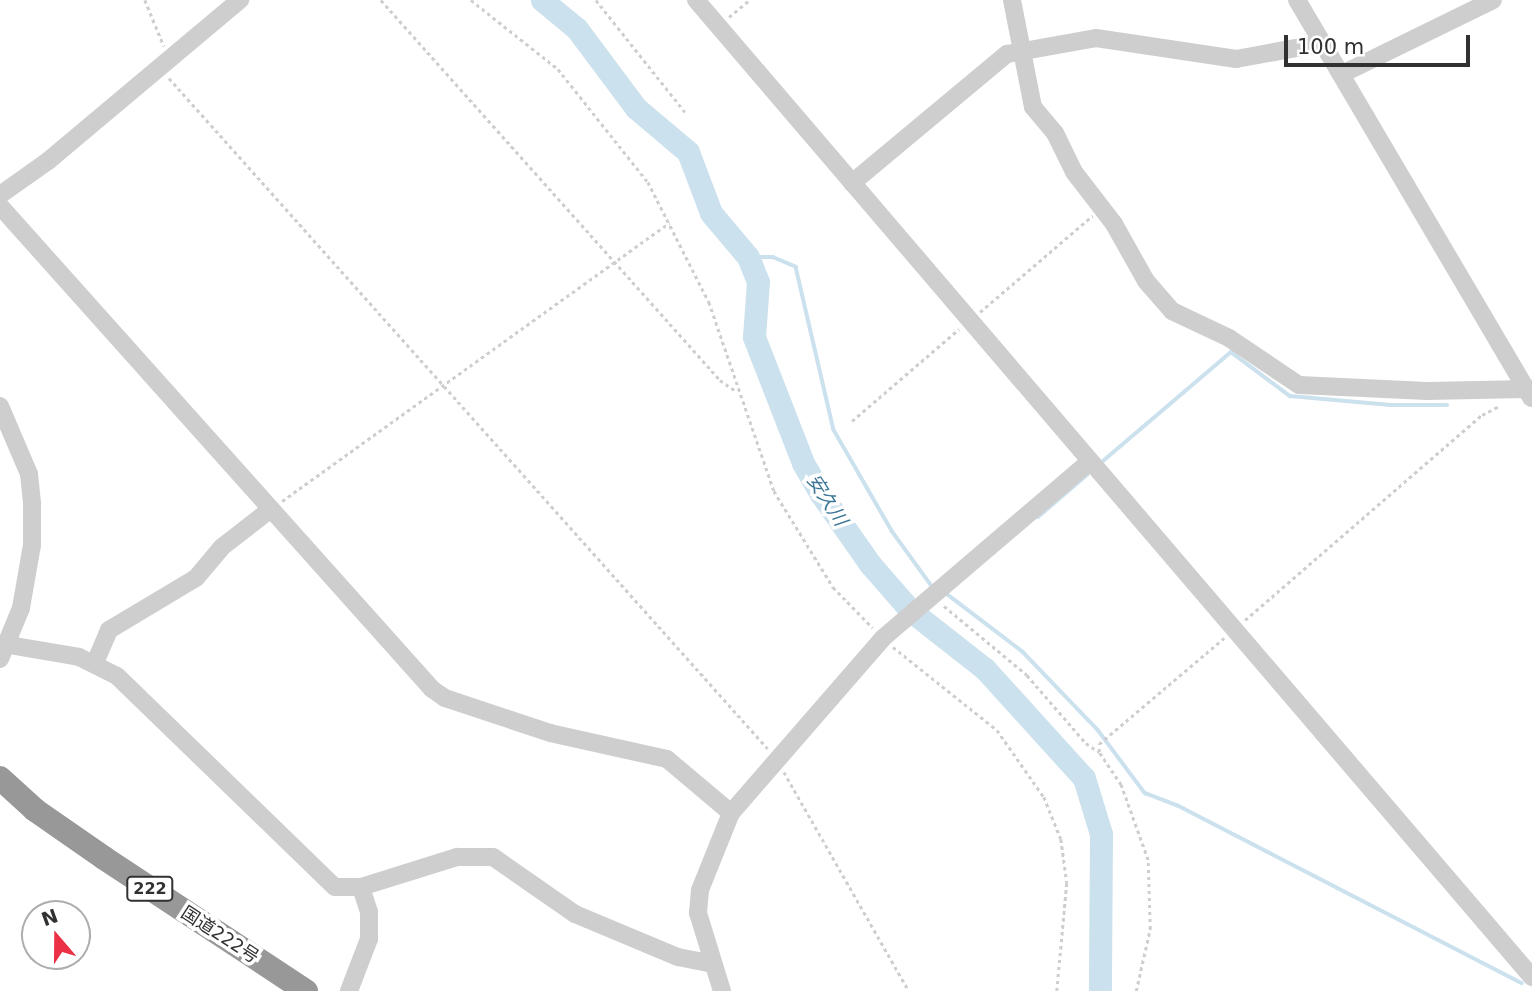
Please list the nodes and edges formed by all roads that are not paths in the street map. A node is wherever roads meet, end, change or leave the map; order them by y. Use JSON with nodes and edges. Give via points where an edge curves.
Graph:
{"nodes":[{"id":1,"x":240,"y":0,"type":"edge"},
{"id":2,"x":696,"y":0,"type":"edge"},
{"id":3,"x":1012,"y":0,"type":"edge"},
{"id":4,"x":1297,"y":0,"type":"edge"},
{"id":5,"x":1493,"y":0,"type":"edge"},
{"id":6,"x":1323,"y":43,"type":"junction"},
{"id":7,"x":1021,"y":53,"type":"junction"},
{"id":8,"x":1342,"y":74,"type":"junction"},
{"id":9,"x":852,"y":183,"type":"junction"},
{"id":10,"x":0,"y":195,"type":"edge"},
{"id":11,"x":0,"y":206,"type":"edge"},
{"id":12,"x":1530,"y":393,"type":"edge"},
{"id":13,"x":0,"y":406,"type":"edge"},
{"id":14,"x":1090,"y":461,"type":"junction"},
{"id":15,"x":271,"y":509,"type":"junction"},
{"id":16,"x":4,"y":652,"type":"edge"},
{"id":17,"x":95,"y":663,"type":"junction"},
{"id":18,"x":0,"y":778,"type":"edge"},
{"id":19,"x":731,"y":813,"type":"junction"},
{"id":20,"x":361,"y":887,"type":"junction"},
{"id":21,"x":710,"y":962,"type":"junction"},
{"id":22,"x":1532,"y":977,"type":"edge"},
{"id":23,"x":306,"y":991,"type":"edge"},
{"id":24,"x":349,"y":991,"type":"edge"},
{"id":25,"x":722,"y":991,"type":"edge"}],
"edges":[{"from":1,"to":10,"type":"street"},
{"from":2,"to":9,"type":"street"},
{"from":3,"to":7,"type":"street"},
{"from":4,"to":6,"type":"street"},
{"from":5,"to":8,"type":"street"},
{"from":6,"to":7,"type":"street","via":[[1236,58],[1096,38]]},
{"from":6,"to":8,"type":"street"},
{"from":7,"to":9,"type":"street","via":[[997,61]]},
{"from":7,"to":12,"type":"street","via":[[1033,107],[1103,207],[1158,298],[1172,310],[1229,338],[1283,378],[1318,389]]},
{"from":8,"to":12,"type":"street"},
{"from":9,"to":14,"type":"street"},
{"from":11,"to":15,"type":"street"},
{"from":13,"to":16,"type":"street","via":[[29,474],[32,504],[32,545]]},
{"from":14,"to":19,"type":"street","via":[[883,638]]},
{"from":14,"to":22,"type":"street"},
{"from":15,"to":17,"type":"street","via":[[222,547],[196,578],[109,630]]},
{"from":15,"to":19,"type":"street","via":[[445,698],[550,733],[667,759]]},
{"from":16,"to":17,"type":"street"},
{"from":17,"to":20,"type":"street","via":[[117,676],[335,887]]},
{"from":18,"to":23,"type":"highway","name":"国道222号","number":"222","via":[[35,810]]},
{"from":19,"to":21,"type":"street","via":[[699,891],[698,913]]},
{"from":20,"to":21,"type":"street","via":[[457,857],[493,857],[575,914],[678,957]]},
{"from":20,"to":24,"type":"street","via":[[369,912],[369,939]]},
{"from":21,"to":25,"type":"street"}]}
